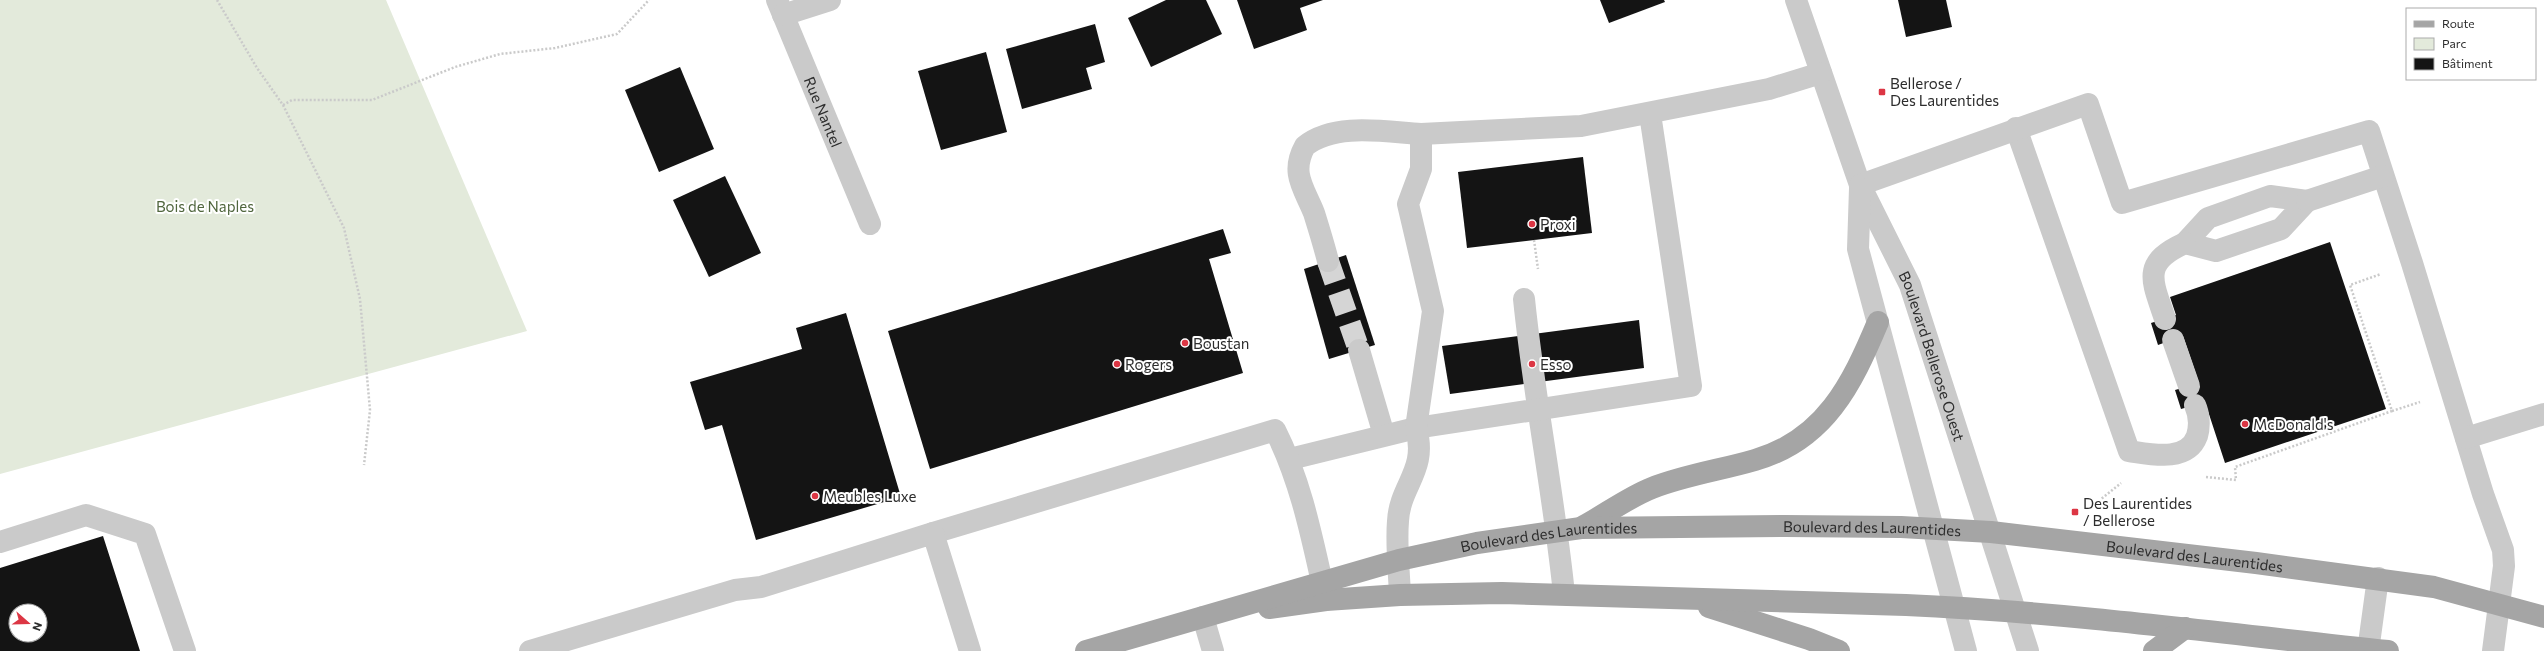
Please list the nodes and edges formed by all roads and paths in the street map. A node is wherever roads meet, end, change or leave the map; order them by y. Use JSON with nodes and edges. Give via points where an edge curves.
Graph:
{"nodes":[{"id":1,"x":217,"y":0,"type":"edge"},
{"id":2,"x":649,"y":0,"type":"edge"},
{"id":3,"x":830,"y":0,"type":"edge"},
{"id":4,"x":1796,"y":0,"type":"edge"},
{"id":5,"x":780,"y":7,"type":"edge"},
{"id":6,"x":1820,"y":73,"type":"junction"},
{"id":7,"x":283,"y":105,"type":"junction"},
{"id":8,"x":1650,"y":114,"type":"junction"},
{"id":9,"x":2016,"y":128,"type":"junction"},
{"id":10,"x":1421,"y":134,"type":"junction"},
{"id":11,"x":2383,"y":176,"type":"junction"},
{"id":12,"x":1860,"y":185,"type":"junction"},
{"id":13,"x":2307,"y":201,"type":"junction"},
{"id":14,"x":870,"y":224,"type":"dead end"},
{"id":15,"x":2185,"y":243,"type":"junction"},
{"id":16,"x":1328,"y":261,"type":"tunnel mouth"},
{"id":17,"x":2350,"y":285,"type":"dead end"},
{"id":18,"x":1524,"y":299,"type":"dead end"},
{"id":19,"x":2165,"y":319,"type":"dead end"},
{"id":20,"x":1878,"y":322,"type":"junction"},
{"id":21,"x":2173,"y":340,"type":"dead end"},
{"id":22,"x":1359,"y":350,"type":"tunnel mouth"},
{"id":23,"x":1538,"y":408,"type":"junction"},
{"id":24,"x":2544,"y":414,"type":"edge"},
{"id":25,"x":1416,"y":428,"type":"junction"},
{"id":26,"x":1384,"y":435,"type":"junction"},
{"id":27,"x":2466,"y":438,"type":"junction"},
{"id":28,"x":1290,"y":459,"type":"junction"},
{"id":29,"x":364,"y":465,"type":"dead end"},
{"id":30,"x":2235,"y":467,"type":"dead end"},
{"id":31,"x":2126,"y":480,"type":"dead end"},
{"id":32,"x":2100,"y":515,"type":"dead end"},
{"id":33,"x":1581,"y":528,"type":"junction"},
{"id":34,"x":1933,"y":529,"type":"junction"},
{"id":35,"x":1558,"y":530,"type":"junction"},
{"id":36,"x":1991,"y":532,"type":"junction"},
{"id":37,"x":932,"y":534,"type":"junction"},
{"id":38,"x":0,"y":542,"type":"edge"},
{"id":39,"x":1399,"y":560,"type":"junction"},
{"id":40,"x":2378,"y":578,"type":"junction"},
{"id":41,"x":1324,"y":591,"type":"junction"},
{"id":42,"x":1564,"y":594,"type":"junction"},
{"id":43,"x":1400,"y":595,"type":"junction"},
{"id":44,"x":1685,"y":599,"type":"junction"},
{"id":45,"x":2499,"y":605,"type":"junction"},
{"id":46,"x":1954,"y":607,"type":"junction"},
{"id":47,"x":2014,"y":613,"type":"junction"},
{"id":48,"x":1203,"y":617,"type":"junction"},
{"id":49,"x":2544,"y":617,"type":"edge"},
{"id":50,"x":2185,"y":628,"type":"junction"},
{"id":51,"x":2375,"y":650,"type":"edge"},
{"id":52,"x":185,"y":651,"type":"edge"},
{"id":53,"x":530,"y":651,"type":"edge"},
{"id":54,"x":970,"y":651,"type":"edge"},
{"id":55,"x":1086,"y":651,"type":"edge"},
{"id":56,"x":1213,"y":651,"type":"edge"},
{"id":57,"x":1839,"y":651,"type":"edge"},
{"id":58,"x":1966,"y":651,"type":"edge"},
{"id":59,"x":2028,"y":651,"type":"edge"},
{"id":60,"x":2154,"y":651,"type":"edge"},
{"id":61,"x":2493,"y":651,"type":"edge"}],
"edges":[{"from":1,"to":7,"type":"path"},
{"from":2,"to":7,"type":"path","via":[[617,34],[555,48],[500,54],[455,67],[372,100],[292,100]]},
{"from":3,"to":5,"type":"street"},
{"from":4,"to":6,"type":"street","name":"Boulevard Bellerose Ouest"},
{"from":5,"to":14,"type":"street","name":"Rue Nantel"},
{"from":6,"to":8,"type":"street","via":[[1770,89]]},
{"from":6,"to":12,"type":"street","name":"Boulevard Bellerose Ouest"},
{"from":7,"to":29,"type":"path","via":[[344,228],[360,299],[370,410]]},
{"from":8,"to":10,"type":"street","via":[[1581,126]]},
{"from":8,"to":23,"type":"street","via":[[1691,386]]},
{"from":9,"to":11,"type":"street","via":[[2088,104],[2122,203],[2368,131]]},
{"from":9,"to":12,"type":"street"},
{"from":9,"to":21,"type":"street","via":[[2129,451],[2167,455],[2188,448],[2198,433],[2198,418],[2192,395]]},
{"from":10,"to":16,"type":"street","via":[[1348,132],[1326,135],[1305,146],[1298,163],[1300,185],[1314,213]]},
{"from":10,"to":25,"type":"street","via":[[1421,169],[1408,204],[1433,311]]},
{"from":11,"to":13,"type":"street"},
{"from":11,"to":27,"type":"street"},
{"from":12,"to":20,"type":"street","name":"Boulevard Bellerose Ouest","via":[[1858,249]]},
{"from":12,"to":36,"type":"street","name":"Boulevard Bellerose Ouest","via":[[1910,285]]},
{"from":13,"to":15,"type":"street","via":[[2270,196],[2208,218]]},
{"from":13,"to":15,"type":"street","via":[[2281,229],[2216,251]]},
{"from":15,"to":19,"type":"street","via":[[2164,253],[2153,272]]},
{"from":17,"to":30,"type":"path","via":[[2392,411]]},
{"from":18,"to":23,"type":"street"},
{"from":20,"to":33,"type":"main road","via":[[1854,377],[1833,409],[1814,429],[1792,444],[1756,460],[1652,488]]},
{"from":20,"to":34,"type":"street","name":"Boulevard Bellerose Ouest"},
{"from":22,"to":26,"type":"street"},
{"from":23,"to":25,"type":"street"},
{"from":23,"to":35,"type":"street"},
{"from":24,"to":27,"type":"street"},
{"from":25,"to":26,"type":"street"},
{"from":25,"to":39,"type":"street","via":[[1420,453],[1398,521]]},
{"from":26,"to":28,"type":"street"},
{"from":27,"to":45,"type":"street","via":[[2503,550],[2504,566]]},
{"from":28,"to":37,"type":"street","via":[[1276,430]]},
{"from":28,"to":41,"type":"street"},
{"from":31,"to":32,"type":"path","via":[[2101,499]]},
{"from":33,"to":34,"type":"main road","name":"Boulevard des Laurentides","via":[[1785,526]]},
{"from":33,"to":35,"type":"main road","name":"Boulevard des Laurentides"},
{"from":34,"to":36,"type":"main road","name":"Boulevard des Laurentides"},
{"from":34,"to":46,"type":"street","name":"Boulevard Bellerose Ouest"},
{"from":35,"to":39,"type":"main road","name":"Boulevard des Laurentides","via":[[1477,543]]},
{"from":35,"to":42,"type":"street"},
{"from":36,"to":40,"type":"main road","name":"Boulevard des Laurentides"},
{"from":36,"to":47,"type":"street","name":"Boulevard Bellerose Ouest"},
{"from":37,"to":53,"type":"street","via":[[761,587],[735,590]]},
{"from":37,"to":54,"type":"street"},
{"from":38,"to":52,"type":"street","via":[[86,515],[145,534]]},
{"from":39,"to":41,"type":"main road","name":"Boulevard des Laurentides"},
{"from":39,"to":43,"type":"street"},
{"from":40,"to":45,"type":"main road","name":"Boulevard des Laurentides","via":[[2434,587]]},
{"from":40,"to":51,"type":"street"},
{"from":41,"to":43,"type":"main road","name":"Boulevard des Laurentides"},
{"from":41,"to":48,"type":"main road","name":"Boulevard des Laurentides"},
{"from":42,"to":43,"type":"main road","name":"Boulevard des Laurentides"},
{"from":42,"to":44,"type":"main road","name":"Boulevard des Laurentides"},
{"from":44,"to":46,"type":"main road","name":"Boulevard des Laurentides"},
{"from":44,"to":57,"type":"main road"},
{"from":45,"to":49,"type":"main road","name":"Boulevard des Laurentides"},
{"from":45,"to":61,"type":"street"},
{"from":46,"to":47,"type":"main road","name":"Boulevard des Laurentides"},
{"from":46,"to":58,"type":"street","name":"Boulevard Bellerose Ouest"},
{"from":47,"to":50,"type":"main road","name":"Boulevard des Laurentides"},
{"from":47,"to":59,"type":"street","name":"Boulevard Bellerose Ouest"},
{"from":48,"to":55,"type":"main road","name":"Boulevard des Laurentides"},
{"from":48,"to":56,"type":"street"},
{"from":50,"to":51,"type":"main road","name":"Boulevard des Laurentides"},
{"from":50,"to":60,"type":"main road"}]}
